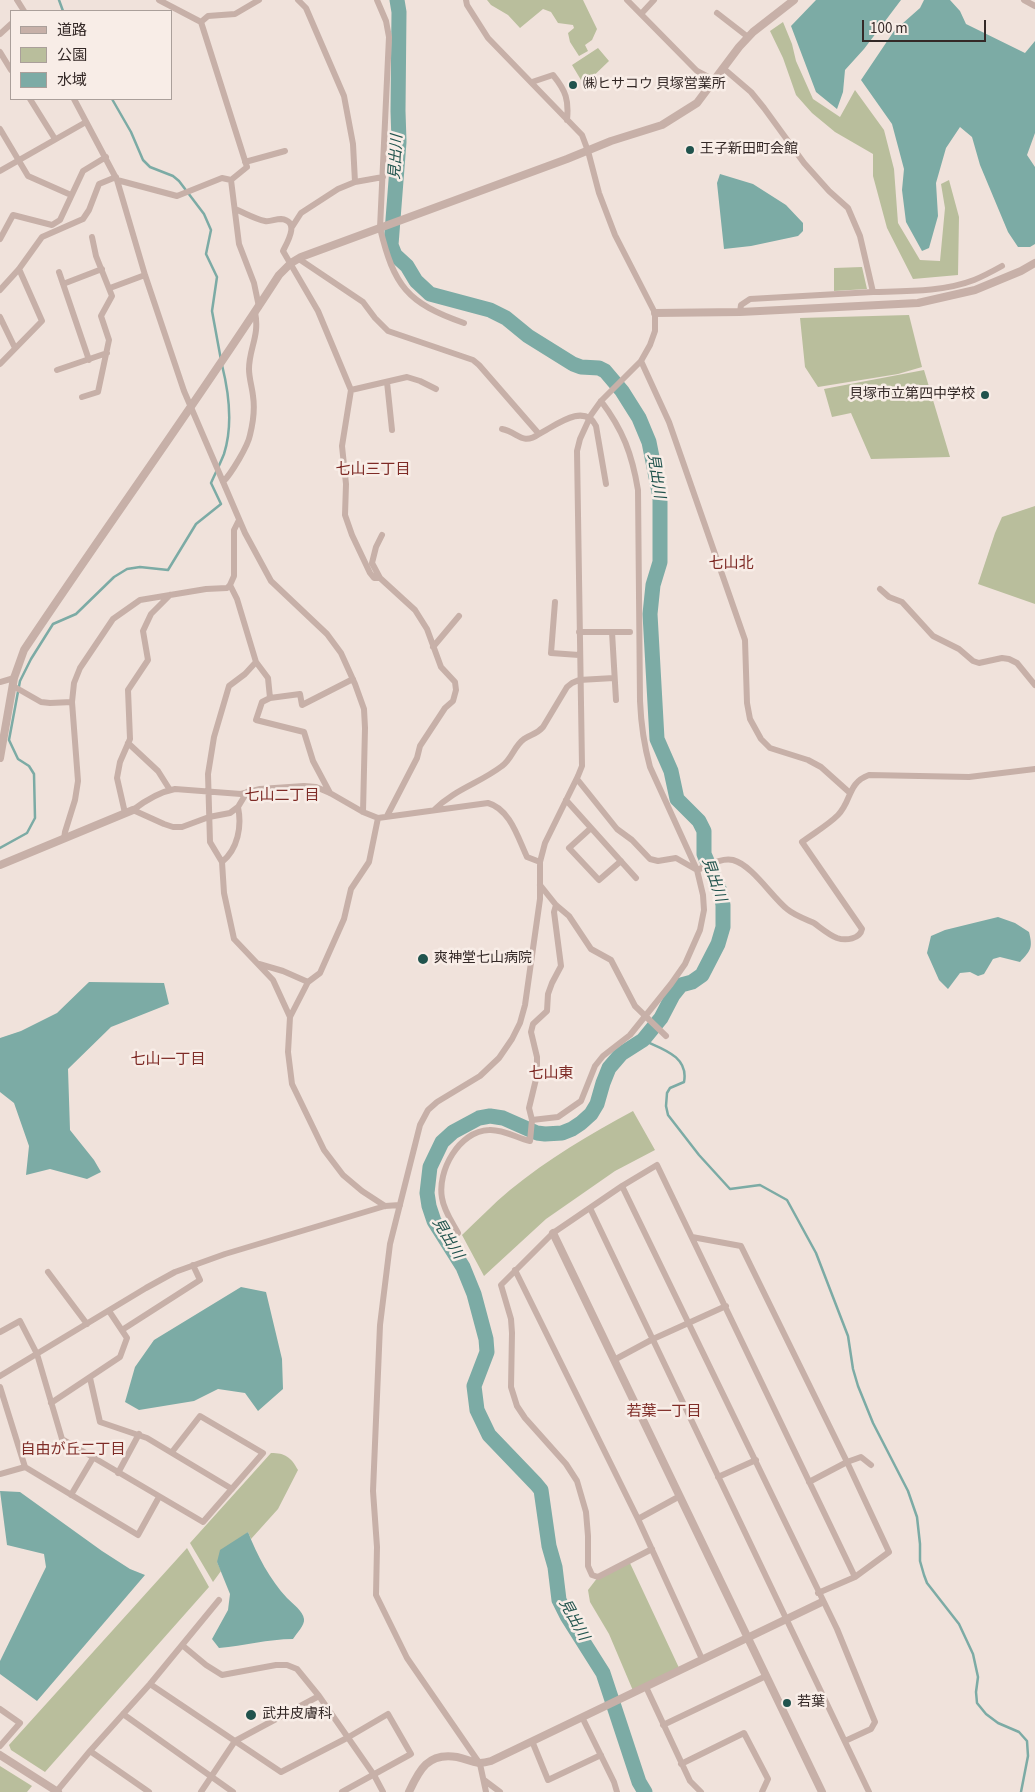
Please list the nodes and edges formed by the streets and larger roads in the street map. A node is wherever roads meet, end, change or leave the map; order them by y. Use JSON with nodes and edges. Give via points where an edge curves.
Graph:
{"nodes":[{"id":1,"x":159,"y":0,"type":"edge"},
{"id":2,"x":260,"y":0,"type":"edge"},
{"id":3,"x":298,"y":0,"type":"edge"},
{"id":4,"x":377,"y":0,"type":"edge"},
{"id":5,"x":466,"y":0,"type":"edge"},
{"id":6,"x":627,"y":0,"type":"edge"},
{"id":7,"x":654,"y":0,"type":"edge"},
{"id":8,"x":794,"y":0,"type":"edge"},
{"id":9,"x":1024,"y":0,"type":"edge"},
{"id":10,"x":1035,"y":6,"type":"edge"},
{"id":11,"x":717,"y":13,"type":"dead end"},
{"id":12,"x":641,"y":14,"type":"junction"},
{"id":13,"x":201,"y":22,"type":"junction"},
{"id":14,"x":10,"y":25,"type":"edge"},
{"id":15,"x":0,"y":34,"type":"edge"},
{"id":16,"x":748,"y":37,"type":"junction"},
{"id":17,"x":0,"y":52,"type":"edge"},
{"id":18,"x":10,"y":68,"type":"edge"},
{"id":19,"x":722,"y":68,"type":"junction"},
{"id":20,"x":714,"y":80,"type":"junction"},
{"id":21,"x":532,"y":82,"type":"junction"},
{"id":22,"x":31,"y":100,"type":"edge"},
{"id":23,"x":75,"y":100,"type":"edge"},
{"id":24,"x":568,"y":120,"type":"junction"},
{"id":25,"x":86,"y":122,"type":"junction"},
{"id":26,"x":0,"y":129,"type":"edge"},
{"id":27,"x":55,"y":139,"type":"junction"},
{"id":28,"x":285,"y":151,"type":"dead end"},
{"id":29,"x":588,"y":151,"type":"junction"},
{"id":30,"x":106,"y":157,"type":"junction"},
{"id":31,"x":18,"y":161,"type":"junction"},
{"id":32,"x":245,"y":162,"type":"junction"},
{"id":33,"x":0,"y":171,"type":"edge"},
{"id":34,"x":383,"y":177,"type":"junction"},
{"id":35,"x":116,"y":179,"type":"junction"},
{"id":36,"x":231,"y":180,"type":"junction"},
{"id":37,"x":355,"y":182,"type":"junction"},
{"id":38,"x":72,"y":195,"type":"junction"},
{"id":39,"x":235,"y":209,"type":"junction"},
{"id":40,"x":292,"y":227,"type":"junction"},
{"id":41,"x":380,"y":228,"type":"junction"},
{"id":42,"x":92,"y":236,"type":"dead end"},
{"id":43,"x":0,"y":240,"type":"edge"},
{"id":44,"x":299,"y":259,"type":"junction"},
{"id":45,"x":1035,"y":262,"type":"edge"},
{"id":46,"x":290,"y":263,"type":"junction"},
{"id":47,"x":1002,"y":266,"type":"dead end"},
{"id":48,"x":19,"y":269,"type":"junction"},
{"id":49,"x":102,"y":270,"type":"junction"},
{"id":50,"x":59,"y":272,"type":"dead end"},
{"id":51,"x":145,"y":275,"type":"junction"},
{"id":52,"x":970,"y":281,"type":"junction"},
{"id":53,"x":63,"y":284,"type":"junction"},
{"id":54,"x":110,"y":288,"type":"junction"},
{"id":55,"x":0,"y":290,"type":"edge"},
{"id":56,"x":973,"y":291,"type":"junction"},
{"id":57,"x":873,"y":292,"type":"junction"},
{"id":58,"x":257,"y":310,"type":"junction"},
{"id":59,"x":740,"y":312,"type":"junction"},
{"id":60,"x":655,"y":313,"type":"junction"},
{"id":61,"x":0,"y":317,"type":"edge"},
{"id":62,"x":464,"y":323,"type":"dead end"},
{"id":63,"x":16,"y":348,"type":"junction"},
{"id":64,"x":107,"y":353,"type":"junction"},
{"id":65,"x":89,"y":360,"type":"junction"},
{"id":66,"x":641,"y":361,"type":"junction"},
{"id":67,"x":0,"y":364,"type":"edge"},
{"id":68,"x":57,"y":370,"type":"dead end"},
{"id":69,"x":387,"y":382,"type":"junction"},
{"id":70,"x":436,"y":389,"type":"dead end"},
{"id":71,"x":351,"y":390,"type":"junction"},
{"id":72,"x":82,"y":397,"type":"dead end"},
{"id":73,"x":601,"y":401,"type":"junction"},
{"id":74,"x":191,"y":408,"type":"junction"},
{"id":75,"x":589,"y":418,"type":"junction"},
{"id":76,"x":502,"y":429,"type":"dead end"},
{"id":77,"x":392,"y":430,"type":"dead end"},
{"id":78,"x":539,"y":434,"type":"junction"},
{"id":79,"x":223,"y":482,"type":"junction"},
{"id":80,"x":606,"y":484,"type":"dead end"},
{"id":81,"x":239,"y":520,"type":"junction"},
{"id":82,"x":382,"y":535,"type":"dead end"},
{"id":83,"x":380,"y":578,"type":"junction"},
{"id":84,"x":230,"y":585,"type":"junction"},
{"id":85,"x":880,"y":589,"type":"dead end"},
{"id":86,"x":171,"y":594,"type":"junction"},
{"id":87,"x":555,"y":602,"type":"dead end"},
{"id":88,"x":459,"y":616,"type":"dead end"},
{"id":89,"x":579,"y":632,"type":"junction"},
{"id":90,"x":612,"y":632,"type":"junction"},
{"id":91,"x":630,"y":632,"type":"dead end"},
{"id":92,"x":433,"y":647,"type":"junction"},
{"id":93,"x":579,"y":655,"type":"junction"},
{"id":94,"x":256,"y":662,"type":"junction"},
{"id":95,"x":614,"y":678,"type":"junction"},
{"id":96,"x":352,"y":679,"type":"junction"},
{"id":97,"x":579,"y":680,"type":"junction"},
{"id":98,"x":0,"y":682,"type":"edge"},
{"id":99,"x":13,"y":682,"type":"junction"},
{"id":100,"x":1035,"y":685,"type":"edge"},
{"id":101,"x":270,"y":698,"type":"junction"},
{"id":102,"x":616,"y":700,"type":"dead end"},
{"id":103,"x":72,"y":702,"type":"junction"},
{"id":104,"x":128,"y":743,"type":"junction"},
{"id":105,"x":0,"y":758,"type":"edge"},
{"id":106,"x":1035,"y":769,"type":"edge"},
{"id":107,"x":577,"y":779,"type":"junction"},
{"id":108,"x":170,"y":790,"type":"junction"},
{"id":109,"x":208,"y":792,"type":"junction"},
{"id":110,"x":247,"y":792,"type":"junction"},
{"id":111,"x":330,"y":793,"type":"junction"},
{"id":112,"x":850,"y":793,"type":"junction"},
{"id":113,"x":566,"y":800,"type":"junction"},
{"id":114,"x":238,"y":806,"type":"junction"},
{"id":115,"x":133,"y":810,"type":"junction"},
{"id":116,"x":434,"y":810,"type":"junction"},
{"id":117,"x":363,"y":812,"type":"junction"},
{"id":118,"x":125,"y":814,"type":"junction"},
{"id":119,"x":387,"y":816,"type":"junction"},
{"id":120,"x":209,"y":817,"type":"junction"},
{"id":121,"x":378,"y":818,"type":"junction"},
{"id":122,"x":591,"y":828,"type":"junction"},
{"id":123,"x":64,"y":839,"type":"junction"},
{"id":124,"x":621,"y":861,"type":"junction"},
{"id":125,"x":222,"y":862,"type":"junction"},
{"id":126,"x":540,"y":862,"type":"junction"},
{"id":127,"x":2,"y":865,"type":"edge"},
{"id":128,"x":697,"y":870,"type":"junction"},
{"id":129,"x":636,"y":878,"type":"dead end"},
{"id":130,"x":540,"y":885,"type":"junction"},
{"id":131,"x":556,"y":905,"type":"junction"},
{"id":132,"x":259,"y":964,"type":"junction"},
{"id":133,"x":308,"y":982,"type":"junction"},
{"id":134,"x":644,"y":1016,"type":"junction"},
{"id":135,"x":290,"y":1017,"type":"junction"},
{"id":136,"x":520,"y":1023,"type":"junction"},
{"id":137,"x":532,"y":1027,"type":"junction"},
{"id":138,"x":666,"y":1036,"type":"dead end"},
{"id":139,"x":532,"y":1120,"type":"junction"},
{"id":140,"x":622,"y":1186,"type":"junction"},
{"id":141,"x":400,"y":1205,"type":"junction"},
{"id":142,"x":386,"y":1206,"type":"junction"},
{"id":143,"x":590,"y":1208,"type":"junction"},
{"id":144,"x":458,"y":1233,"type":"dead end"},
{"id":145,"x":553,"y":1234,"type":"junction"},
{"id":146,"x":692,"y":1238,"type":"junction"},
{"id":147,"x":193,"y":1265,"type":"junction"},
{"id":148,"x":516,"y":1270,"type":"junction"},
{"id":149,"x":48,"y":1272,"type":"dead end"},
{"id":150,"x":726,"y":1306,"type":"junction"},
{"id":151,"x":109,"y":1312,"type":"junction"},
{"id":152,"x":688,"y":1322,"type":"junction"},
{"id":153,"x":87,"y":1324,"type":"junction"},
{"id":154,"x":122,"y":1330,"type":"junction"},
{"id":155,"x":0,"y":1332,"type":"edge"},
{"id":156,"x":652,"y":1340,"type":"junction"},
{"id":157,"x":37,"y":1354,"type":"junction"},
{"id":158,"x":614,"y":1360,"type":"junction"},
{"id":159,"x":0,"y":1376,"type":"edge"},
{"id":160,"x":90,"y":1378,"type":"junction"},
{"id":161,"x":0,"y":1386,"type":"edge"},
{"id":162,"x":51,"y":1404,"type":"junction"},
{"id":163,"x":139,"y":1434,"type":"junction"},
{"id":164,"x":172,"y":1452,"type":"junction"},
{"id":165,"x":93,"y":1458,"type":"junction"},
{"id":166,"x":756,"y":1460,"type":"junction"},
{"id":167,"x":847,"y":1462,"type":"junction"},
{"id":168,"x":871,"y":1466,"type":"dead end"},
{"id":169,"x":25,"y":1468,"type":"junction"},
{"id":170,"x":118,"y":1472,"type":"junction"},
{"id":171,"x":0,"y":1474,"type":"edge"},
{"id":172,"x":718,"y":1477,"type":"junction"},
{"id":173,"x":810,"y":1482,"type":"junction"},
{"id":174,"x":232,"y":1489,"type":"junction"},
{"id":175,"x":71,"y":1495,"type":"junction"},
{"id":176,"x":159,"y":1496,"type":"junction"},
{"id":177,"x":680,"y":1496,"type":"junction"},
{"id":178,"x":638,"y":1519,"type":"junction"},
{"id":179,"x":652,"y":1549,"type":"junction"},
{"id":180,"x":855,"y":1577,"type":"junction"},
{"id":181,"x":818,"y":1593,"type":"junction"},
{"id":182,"x":219,"y":1600,"type":"dead end"},
{"id":183,"x":822,"y":1602,"type":"junction"},
{"id":184,"x":786,"y":1618,"type":"junction"},
{"id":185,"x":747,"y":1638,"type":"junction"},
{"id":186,"x":182,"y":1645,"type":"junction"},
{"id":187,"x":702,"y":1659,"type":"junction"},
{"id":188,"x":766,"y":1676,"type":"junction"},
{"id":189,"x":150,"y":1684,"type":"junction"},
{"id":190,"x":646,"y":1687,"type":"junction"},
{"id":191,"x":319,"y":1696,"type":"junction"},
{"id":192,"x":0,"y":1709,"type":"edge"},
{"id":193,"x":123,"y":1714,"type":"junction"},
{"id":194,"x":582,"y":1717,"type":"junction"},
{"id":195,"x":663,"y":1725,"type":"junction"},
{"id":196,"x":347,"y":1738,"type":"junction"},
{"id":197,"x":235,"y":1741,"type":"junction"},
{"id":198,"x":532,"y":1741,"type":"junction"},
{"id":199,"x":845,"y":1741,"type":"junction"},
{"id":200,"x":0,"y":1746,"type":"edge"},
{"id":201,"x":90,"y":1751,"type":"junction"},
{"id":202,"x":0,"y":1755,"type":"edge"},
{"id":203,"x":601,"y":1756,"type":"junction"},
{"id":204,"x":480,"y":1764,"type":"junction"},
{"id":205,"x":682,"y":1764,"type":"junction"},
{"id":206,"x":374,"y":1775,"type":"junction"},
{"id":207,"x":211,"y":1777,"type":"junction"},
{"id":208,"x":484,"y":1780,"type":"junction"},
{"id":209,"x":819,"y":1790,"type":"edge"},
{"id":210,"x":57,"y":1792,"type":"edge"},
{"id":211,"x":149,"y":1792,"type":"edge"},
{"id":212,"x":201,"y":1792,"type":"edge"},
{"id":213,"x":233,"y":1792,"type":"edge"},
{"id":214,"x":342,"y":1792,"type":"edge"},
{"id":215,"x":383,"y":1792,"type":"edge"},
{"id":216,"x":409,"y":1792,"type":"edge"},
{"id":217,"x":486,"y":1792,"type":"edge"},
{"id":218,"x":500,"y":1792,"type":"edge"},
{"id":219,"x":617,"y":1792,"type":"edge"},
{"id":220,"x":701,"y":1792,"type":"edge"},
{"id":221,"x":762,"y":1792,"type":"edge"},
{"id":222,"x":869,"y":1792,"type":"edge"}],
"edges":[{"from":1,"to":13,"type":"street"},
{"from":2,"to":13,"type":"street","via":[[235,14],[208,16]]},
{"from":3,"to":37,"type":"street","via":[[306,8],[344,96],[353,144]]},
{"from":4,"to":34,"type":"street","via":[[389,37]]},
{"from":5,"to":21,"type":"street","via":[[488,38]]},
{"from":6,"to":12,"type":"street"},
{"from":7,"to":12,"type":"street"},
{"from":8,"to":16,"type":"street"},
{"from":9,"to":10,"type":"street"},
{"from":11,"to":16,"type":"street"},
{"from":12,"to":20,"type":"street","via":[[698,70]]},
{"from":13,"to":32,"type":"street"},
{"from":14,"to":15,"type":"street"},
{"from":16,"to":19,"type":"street"},
{"from":17,"to":18,"type":"street"},
{"from":19,"to":20,"type":"street"},
{"from":19,"to":57,"type":"street","via":[[751,92],[804,163],[848,208],[860,236]]},
{"from":20,"to":29,"type":"street","via":[[697,103],[672,120]]},
{"from":21,"to":24,"type":"street"},
{"from":21,"to":24,"type":"street","via":[[553,75],[567,98]]},
{"from":22,"to":27,"type":"street"},
{"from":23,"to":25,"type":"street"},
{"from":24,"to":29,"type":"street","via":[[582,135]]},
{"from":25,"to":27,"type":"street"},
{"from":25,"to":30,"type":"street"},
{"from":26,"to":31,"type":"street"},
{"from":27,"to":31,"type":"street"},
{"from":28,"to":32,"type":"street"},
{"from":29,"to":41,"type":"street"},
{"from":29,"to":60,"type":"street","via":[[615,235]]},
{"from":30,"to":35,"type":"street"},
{"from":30,"to":38,"type":"street","via":[[83,171]]},
{"from":31,"to":33,"type":"street"},
{"from":31,"to":38,"type":"street","via":[[28,176]]},
{"from":32,"to":36,"type":"street","via":[[247,167]]},
{"from":34,"to":37,"type":"street"},
{"from":34,"to":41,"type":"street"},
{"from":35,"to":36,"type":"street","via":[[177,196],[222,178]]},
{"from":35,"to":48,"type":"street","via":[[99,184],[83,219],[42,237]]},
{"from":35,"to":51,"type":"street"},
{"from":36,"to":39,"type":"street"},
{"from":37,"to":40,"type":"street","via":[[312,204]]},
{"from":38,"to":43,"type":"street","via":[[60,220],[52,225],[13,215]]},
{"from":39,"to":40,"type":"street","via":[[266,222],[280,219]]},
{"from":39,"to":58,"type":"street","via":[[239,244],[254,283]]},
{"from":40,"to":46,"type":"street","via":[[283,251]]},
{"from":41,"to":44,"type":"street"},
{"from":41,"to":62,"type":"street","via":[[392,270],[414,299],[438,314]]},
{"from":42,"to":49,"type":"street"},
{"from":44,"to":46,"type":"street"},
{"from":44,"to":78,"type":"street","via":[[363,302],[388,331],[480,365]]},
{"from":45,"to":56,"type":"street"},
{"from":46,"to":58,"type":"street"},
{"from":46,"to":71,"type":"street","via":[[318,311]]},
{"from":47,"to":52,"type":"street"},
{"from":48,"to":55,"type":"street"},
{"from":48,"to":63,"type":"street","via":[[42,321]]},
{"from":49,"to":53,"type":"street"},
{"from":49,"to":54,"type":"street"},
{"from":50,"to":53,"type":"street"},
{"from":51,"to":54,"type":"street"},
{"from":51,"to":74,"type":"street"},
{"from":52,"to":56,"type":"street"},
{"from":52,"to":57,"type":"street","via":[[924,290]]},
{"from":53,"to":65,"type":"street"},
{"from":54,"to":64,"type":"street","via":[[112,296],[101,316],[110,340]]},
{"from":56,"to":59,"type":"street","via":[[918,303]]},
{"from":57,"to":59,"type":"street","via":[[750,299],[741,305]]},
{"from":58,"to":74,"type":"street"},
{"from":58,"to":79,"type":"street","via":[[256,341],[249,371],[254,411],[250,437]]},
{"from":59,"to":60,"type":"street"},
{"from":60,"to":66,"type":"street","via":[[655,331]]},
{"from":61,"to":63,"type":"street"},
{"from":63,"to":67,"type":"street"},
{"from":64,"to":65,"type":"street"},
{"from":64,"to":72,"type":"street","via":[[98,392]]},
{"from":65,"to":68,"type":"street"},
{"from":66,"to":73,"type":"street"},
{"from":66,"to":112,"type":"street","via":[[669,422],[745,640],[750,719],[770,748],[821,767]]},
{"from":69,"to":70,"type":"street","via":[[408,377]]},
{"from":69,"to":71,"type":"street"},
{"from":69,"to":77,"type":"street"},
{"from":71,"to":83,"type":"street","via":[[342,446],[345,515],[370,573],[374,578]]},
{"from":73,"to":75,"type":"street"},
{"from":73,"to":128,"type":"street","via":[[627,444],[638,490],[640,701],[645,750]]},
{"from":74,"to":79,"type":"street"},
{"from":74,"to":99,"type":"street","via":[[24,650]]},
{"from":75,"to":78,"type":"street","via":[[573,415]]},
{"from":75,"to":80,"type":"street","via":[[596,426]]},
{"from":75,"to":89,"type":"street","via":[[577,451]]},
{"from":76,"to":78,"type":"street","via":[[525,440]]},
{"from":79,"to":81,"type":"street"},
{"from":81,"to":84,"type":"street","via":[[234,530],[234,576]]},
{"from":81,"to":96,"type":"street","via":[[271,581],[328,634],[341,653]]},
{"from":82,"to":83,"type":"street","via":[[372,563]]},
{"from":83,"to":92,"type":"street","via":[[414,610],[427,629]]},
{"from":84,"to":86,"type":"street"},
{"from":84,"to":94,"type":"street"},
{"from":85,"to":100,"type":"street","via":[[902,602],[933,636],[959,649],[973,661],[1009,659],[1017,663]]},
{"from":86,"to":103,"type":"street","via":[[140,600],[113,618],[80,668]]},
{"from":86,"to":104,"type":"street","via":[[152,614],[143,631],[148,660],[128,690]]},
{"from":87,"to":93,"type":"street","via":[[552,653]]},
{"from":88,"to":92,"type":"street"},
{"from":89,"to":90,"type":"street"},
{"from":89,"to":93,"type":"street"},
{"from":90,"to":91,"type":"street"},
{"from":90,"to":95,"type":"street"},
{"from":92,"to":119,"type":"street","via":[[441,667],[455,682],[456,690],[453,701],[420,746]]},
{"from":93,"to":97,"type":"street"},
{"from":94,"to":101,"type":"street","via":[[268,678]]},
{"from":94,"to":109,"type":"street","via":[[229,686],[214,737]]},
{"from":95,"to":97,"type":"street"},
{"from":95,"to":102,"type":"street"},
{"from":96,"to":101,"type":"street","via":[[302,705],[300,694]]},
{"from":96,"to":117,"type":"street","via":[[364,709]]},
{"from":97,"to":107,"type":"street","via":[[583,752]]},
{"from":97,"to":116,"type":"street","via":[[567,687],[543,727],[524,739],[510,759]]},
{"from":98,"to":99,"type":"street"},
{"from":99,"to":103,"type":"street","via":[[41,702]]},
{"from":99,"to":105,"type":"street"},
{"from":101,"to":111,"type":"street","via":[[262,702],[256,720],[304,732],[313,761]]},
{"from":103,"to":123,"type":"street","via":[[78,781]]},
{"from":104,"to":108,"type":"street","via":[[158,771]]},
{"from":104,"to":118,"type":"street","via":[[117,778]]},
{"from":106,"to":112,"type":"street","via":[[969,777],[869,775],[861,778]]},
{"from":107,"to":113,"type":"street"},
{"from":107,"to":128,"type":"street","via":[[617,829],[650,859],[676,858]]},
{"from":108,"to":109,"type":"street"},
{"from":108,"to":115,"type":"street","via":[[149,798]]},
{"from":109,"to":110,"type":"street"},
{"from":109,"to":120,"type":"street"},
{"from":110,"to":111,"type":"street","via":[[304,786]]},
{"from":110,"to":114,"type":"street"},
{"from":111,"to":117,"type":"street"},
{"from":112,"to":128,"type":"street","via":[[838,816],[802,842],[862,928],[857,937],[836,938],[787,909],[768,888],[733,859],[721,860]]},
{"from":113,"to":122,"type":"street"},
{"from":113,"to":126,"type":"street","via":[[545,843]]},
{"from":114,"to":120,"type":"street","via":[[230,813]]},
{"from":114,"to":125,"type":"street","via":[[240,817],[235,846]]},
{"from":115,"to":118,"type":"street"},
{"from":115,"to":120,"type":"street","via":[[173,827]]},
{"from":116,"to":119,"type":"street"},
{"from":116,"to":126,"type":"street","via":[[488,803],[497,806],[506,815],[527,856]]},
{"from":117,"to":121,"type":"street"},
{"from":118,"to":123,"type":"street"},
{"from":119,"to":121,"type":"street"},
{"from":120,"to":125,"type":"street","via":[[210,842]]},
{"from":121,"to":133,"type":"street","via":[[368,862],[351,889],[344,919],[320,973]]},
{"from":122,"to":124,"type":"street"},
{"from":122,"to":124,"type":"street","via":[[569,848],[599,880]]},
{"from":123,"to":127,"type":"street"},
{"from":124,"to":129,"type":"street"},
{"from":125,"to":132,"type":"street","via":[[224,893],[234,940]]},
{"from":126,"to":130,"type":"street"},
{"from":128,"to":134,"type":"street","via":[[703,902],[700,930],[685,964]]},
{"from":130,"to":131,"type":"street"},
{"from":130,"to":136,"type":"street"},
{"from":131,"to":134,"type":"street","via":[[569,916],[591,949],[611,960],[635,1006]]},
{"from":131,"to":137,"type":"street","via":[[554,918],[562,966],[552,982],[547,1011]]},
{"from":132,"to":133,"type":"street","via":[[283,970]]},
{"from":132,"to":135,"type":"street","via":[[273,980]]},
{"from":133,"to":135,"type":"street"},
{"from":134,"to":138,"type":"street"},
{"from":134,"to":139,"type":"street","via":[[630,1035],[603,1056],[590,1077],[582,1100],[558,1117]]},
{"from":135,"to":142,"type":"street","via":[[288,1052],[292,1084],[324,1150],[343,1175]]},
{"from":136,"to":137,"type":"street"},
{"from":136,"to":141,"type":"street","via":[[499,1058],[480,1076],[428,1110],[420,1125]]},
{"from":137,"to":139,"type":"street","via":[[537,1057],[537,1075],[529,1108]]},
{"from":139,"to":144,"type":"street","via":[[530,1141],[499,1131],[481,1131],[452,1153],[443,1172],[442,1198],[445,1212]]},
{"from":140,"to":143,"type":"street"},
{"from":140,"to":146,"type":"street","via":[[657,1166]]},
{"from":140,"to":152,"type":"street"},
{"from":141,"to":142,"type":"street"},
{"from":141,"to":204,"type":"street","via":[[390,1244],[380,1325],[373,1491],[376,1595],[407,1658]]},
{"from":142,"to":147,"type":"street"},
{"from":143,"to":145,"type":"street"},
{"from":143,"to":156,"type":"street"},
{"from":145,"to":148,"type":"street"},
{"from":145,"to":158,"type":"street"},
{"from":146,"to":150,"type":"street"},
{"from":146,"to":167,"type":"street","via":[[741,1246]]},
{"from":147,"to":151,"type":"street","via":[[146,1288]]},
{"from":147,"to":154,"type":"street","via":[[200,1280]]},
{"from":148,"to":178,"type":"street"},
{"from":148,"to":179,"type":"street","via":[[501,1285],[511,1319],[511,1387],[525,1418],[577,1481],[586,1512],[588,1566],[592,1575],[598,1577]]},
{"from":149,"to":153,"type":"street"},
{"from":150,"to":152,"type":"street"},
{"from":150,"to":173,"type":"street"},
{"from":151,"to":153,"type":"street"},
{"from":151,"to":154,"type":"street"},
{"from":152,"to":156,"type":"street"},
{"from":152,"to":166,"type":"street"},
{"from":153,"to":157,"type":"street"},
{"from":154,"to":160,"type":"street","via":[[127,1338],[120,1357]]},
{"from":155,"to":157,"type":"street","via":[[20,1321]]},
{"from":156,"to":158,"type":"street"},
{"from":156,"to":172,"type":"street"},
{"from":157,"to":159,"type":"street"},
{"from":157,"to":162,"type":"street"},
{"from":158,"to":177,"type":"street"},
{"from":160,"to":162,"type":"street"},
{"from":160,"to":163,"type":"street","via":[[100,1422]]},
{"from":161,"to":169,"type":"street"},
{"from":162,"to":165,"type":"street","via":[[62,1439]]},
{"from":163,"to":164,"type":"street"},
{"from":163,"to":170,"type":"street"},
{"from":164,"to":174,"type":"street"},
{"from":164,"to":174,"type":"street","via":[[200,1416],[263,1454]]},
{"from":165,"to":170,"type":"street"},
{"from":165,"to":175,"type":"street"},
{"from":166,"to":172,"type":"street"},
{"from":166,"to":181,"type":"street"},
{"from":167,"to":168,"type":"street","via":[[861,1457]]},
{"from":167,"to":173,"type":"street"},
{"from":167,"to":180,"type":"street","via":[[889,1552]]},
{"from":169,"to":171,"type":"street"},
{"from":169,"to":175,"type":"street"},
{"from":170,"to":176,"type":"street"},
{"from":172,"to":184,"type":"street"},
{"from":173,"to":180,"type":"street"},
{"from":174,"to":176,"type":"street","via":[[203,1522]]},
{"from":175,"to":176,"type":"street","via":[[138,1535]]},
{"from":177,"to":178,"type":"street"},
{"from":177,"to":185,"type":"street"},
{"from":178,"to":179,"type":"street"},
{"from":179,"to":187,"type":"street"},
{"from":180,"to":181,"type":"street"},
{"from":181,"to":183,"type":"street"},
{"from":182,"to":186,"type":"street"},
{"from":183,"to":184,"type":"street"},
{"from":183,"to":199,"type":"street","via":[[837,1629],[874,1722],[871,1729]]},
{"from":184,"to":185,"type":"street"},
{"from":184,"to":199,"type":"street"},
{"from":185,"to":187,"type":"street"},
{"from":185,"to":188,"type":"street"},
{"from":186,"to":189,"type":"street"},
{"from":186,"to":191,"type":"street","via":[[222,1675],[287,1665],[296,1669]]},
{"from":187,"to":190,"type":"street"},
{"from":188,"to":195,"type":"street"},
{"from":188,"to":209,"type":"street"},
{"from":189,"to":193,"type":"street"},
{"from":189,"to":197,"type":"street"},
{"from":190,"to":194,"type":"street"},
{"from":190,"to":195,"type":"street"},
{"from":191,"to":196,"type":"street"},
{"from":191,"to":197,"type":"street"},
{"from":192,"to":200,"type":"street","via":[[20,1722]]},
{"from":193,"to":201,"type":"street"},
{"from":193,"to":207,"type":"street"},
{"from":194,"to":198,"type":"street"},
{"from":194,"to":203,"type":"street"},
{"from":195,"to":205,"type":"street"},
{"from":196,"to":197,"type":"street","via":[[281,1772]]},
{"from":196,"to":206,"type":"street"},
{"from":196,"to":206,"type":"street","via":[[388,1714],[411,1754]]},
{"from":197,"to":207,"type":"street"},
{"from":198,"to":203,"type":"street","via":[[548,1780]]},
{"from":198,"to":204,"type":"street"},
{"from":199,"to":222,"type":"street"},
{"from":201,"to":210,"type":"street"},
{"from":201,"to":211,"type":"street"},
{"from":202,"to":210,"type":"street"},
{"from":203,"to":219,"type":"street"},
{"from":204,"to":208,"type":"street"},
{"from":204,"to":216,"type":"street","via":[[456,1757],[429,1760]]},
{"from":205,"to":220,"type":"street","via":[[690,1781]]},
{"from":205,"to":221,"type":"street","via":[[744,1733],[768,1778]]},
{"from":206,"to":214,"type":"street"},
{"from":206,"to":215,"type":"street"},
{"from":207,"to":212,"type":"street"},
{"from":207,"to":213,"type":"street"},
{"from":208,"to":217,"type":"street"},
{"from":208,"to":218,"type":"street"}]}
